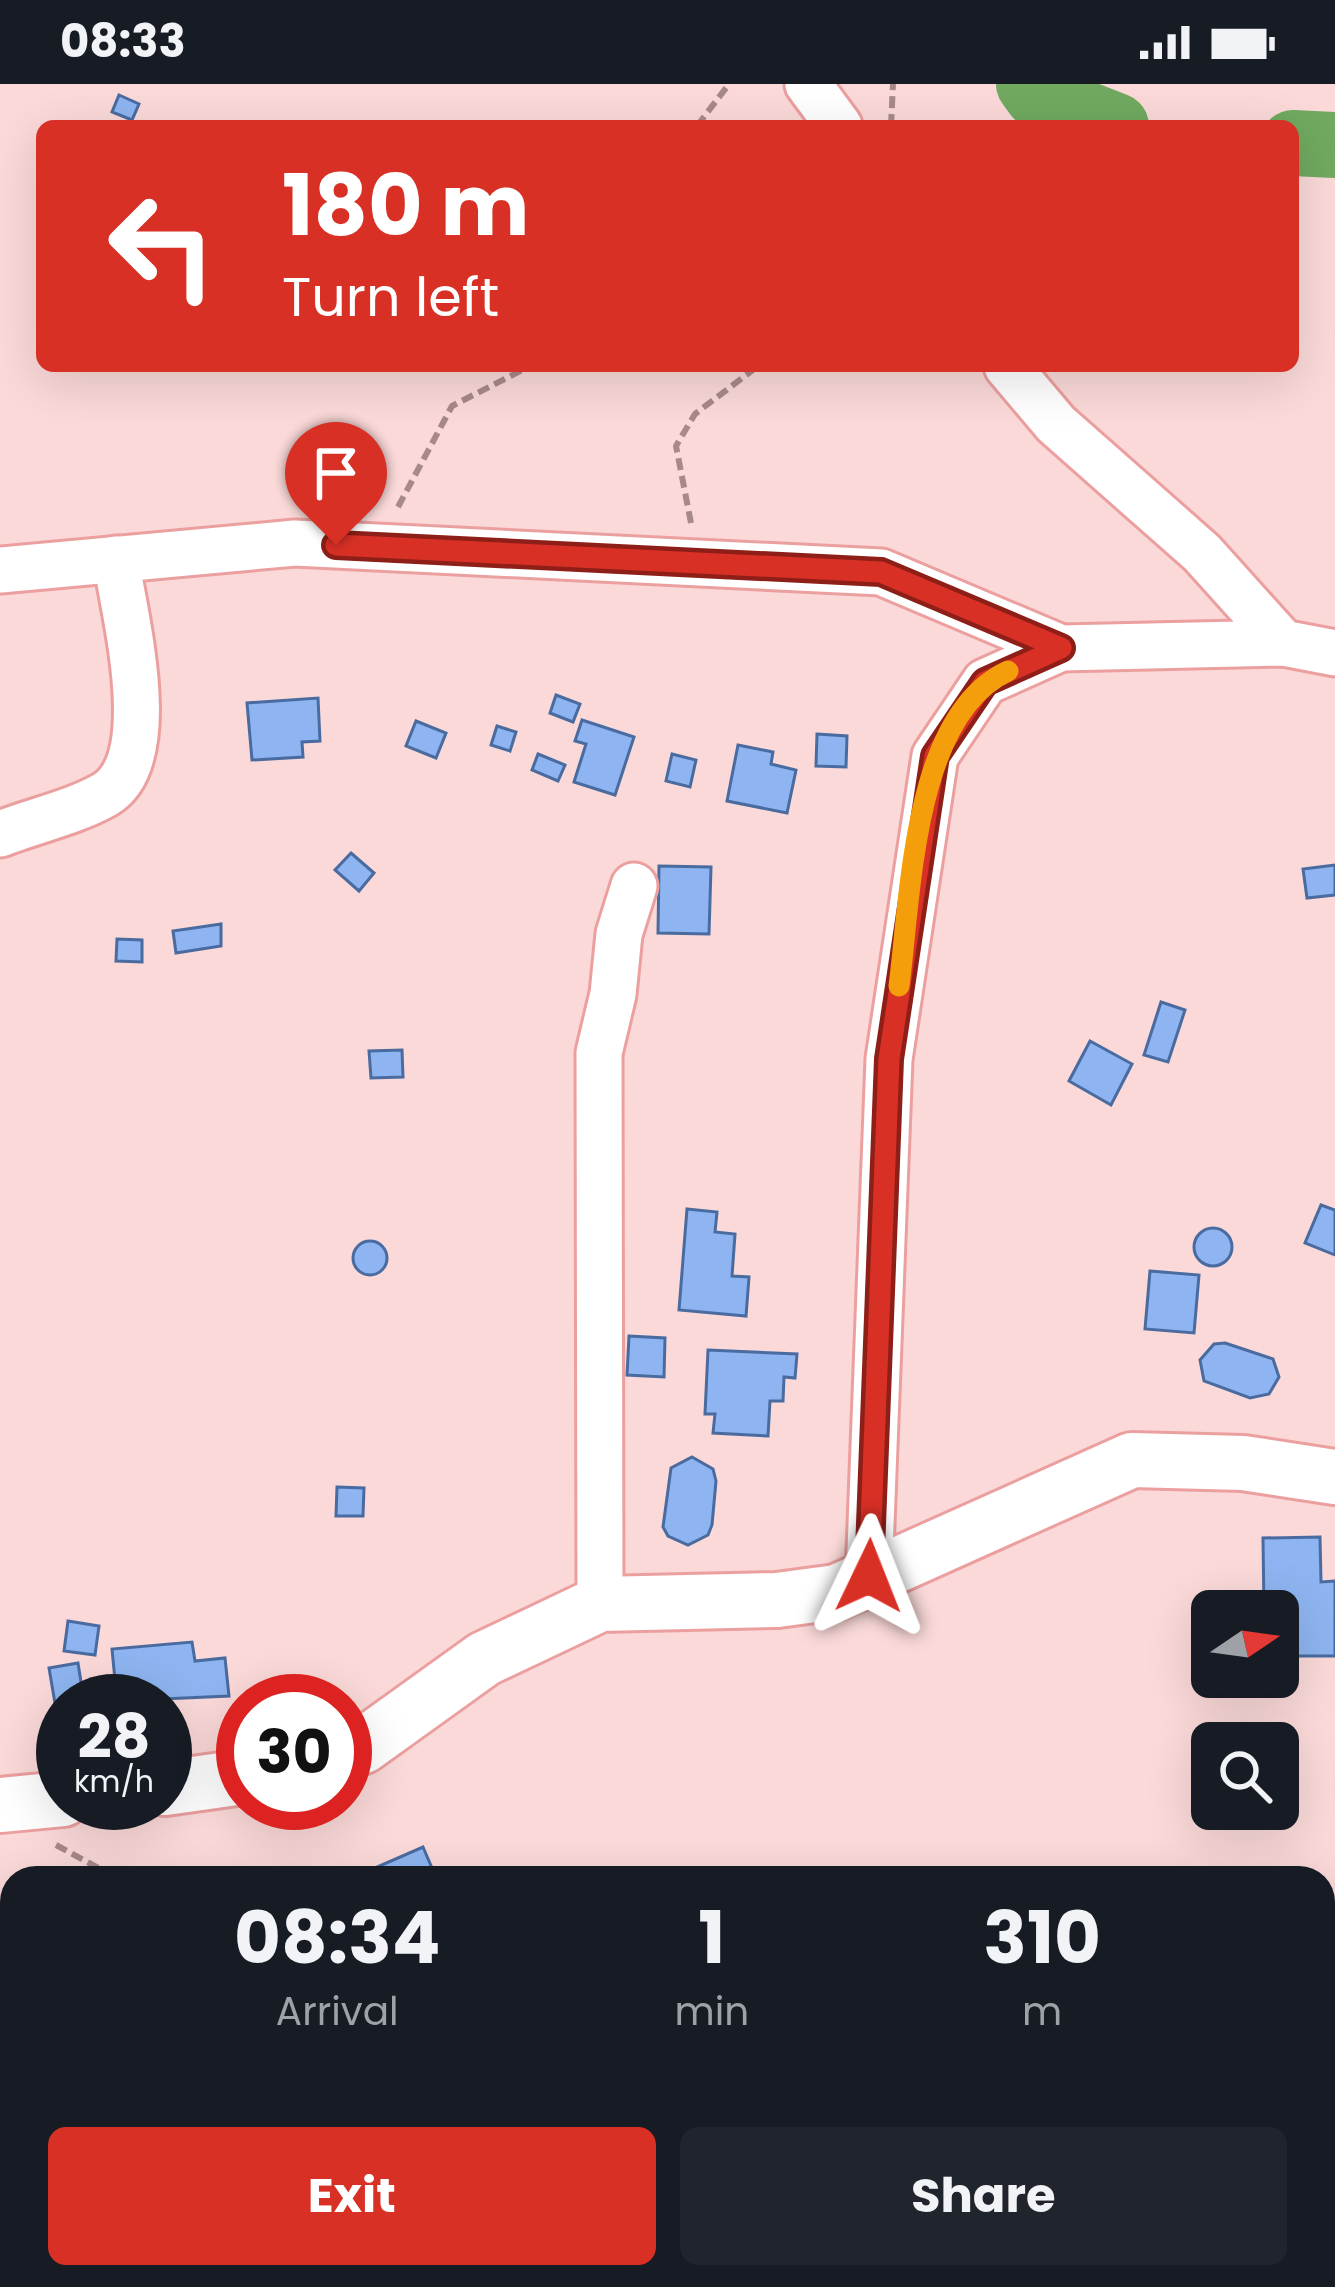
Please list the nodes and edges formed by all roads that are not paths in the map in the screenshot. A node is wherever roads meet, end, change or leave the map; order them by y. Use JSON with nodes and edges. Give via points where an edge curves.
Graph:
{"nodes":[{"id":1,"x":808,"y":84,"type":"edge"},
{"id":2,"x":835,"y":120,"type":"edge"},
{"id":3,"x":1012,"y":372,"type":"edge"},
{"id":4,"x":116,"y":559,"type":"junction"},
{"id":5,"x":0,"y":570,"type":"edge"},
{"id":6,"x":1283,"y":643,"type":"junction"},
{"id":7,"x":1061,"y":648,"type":"junction"},
{"id":8,"x":1335,"y":653,"type":"edge"},
{"id":9,"x":0,"y":834,"type":"edge"},
{"id":10,"x":634,"y":886,"type":"dead end"},
{"id":11,"x":1335,"y":1478,"type":"edge"},
{"id":12,"x":869,"y":1576,"type":"junction"},
{"id":13,"x":600,"y":1604,"type":"junction"},
{"id":14,"x":372,"y":1740,"type":"edge"},
{"id":15,"x":36,"y":1802,"type":"edge"},
{"id":16,"x":0,"y":1805,"type":"edge"}],
"edges":[{"from":1,"to":2,"type":"street"},
{"from":3,"to":6,"type":"street","via":[[1056,424],[1202,553]]},
{"from":4,"to":5,"type":"street"},
{"from":4,"to":7,"type":"street","via":[[295,544],[881,572]]},
{"from":4,"to":9,"type":"street","via":[[139,718],[130,761],[110,792]]},
{"from":6,"to":7,"type":"street"},
{"from":6,"to":8,"type":"street"},
{"from":7,"to":12,"type":"street","via":[[985,682],[935,756],[889,1059]]},
{"from":10,"to":13,"type":"street","via":[[598,1053]]},
{"from":11,"to":12,"type":"street","via":[[1243,1463],[1132,1460]]},
{"from":12,"to":13,"type":"street","via":[[837,1592],[777,1600]]},
{"from":13,"to":14,"type":"street","via":[[484,1659]]},
{"from":15,"to":16,"type":"street"}]}
